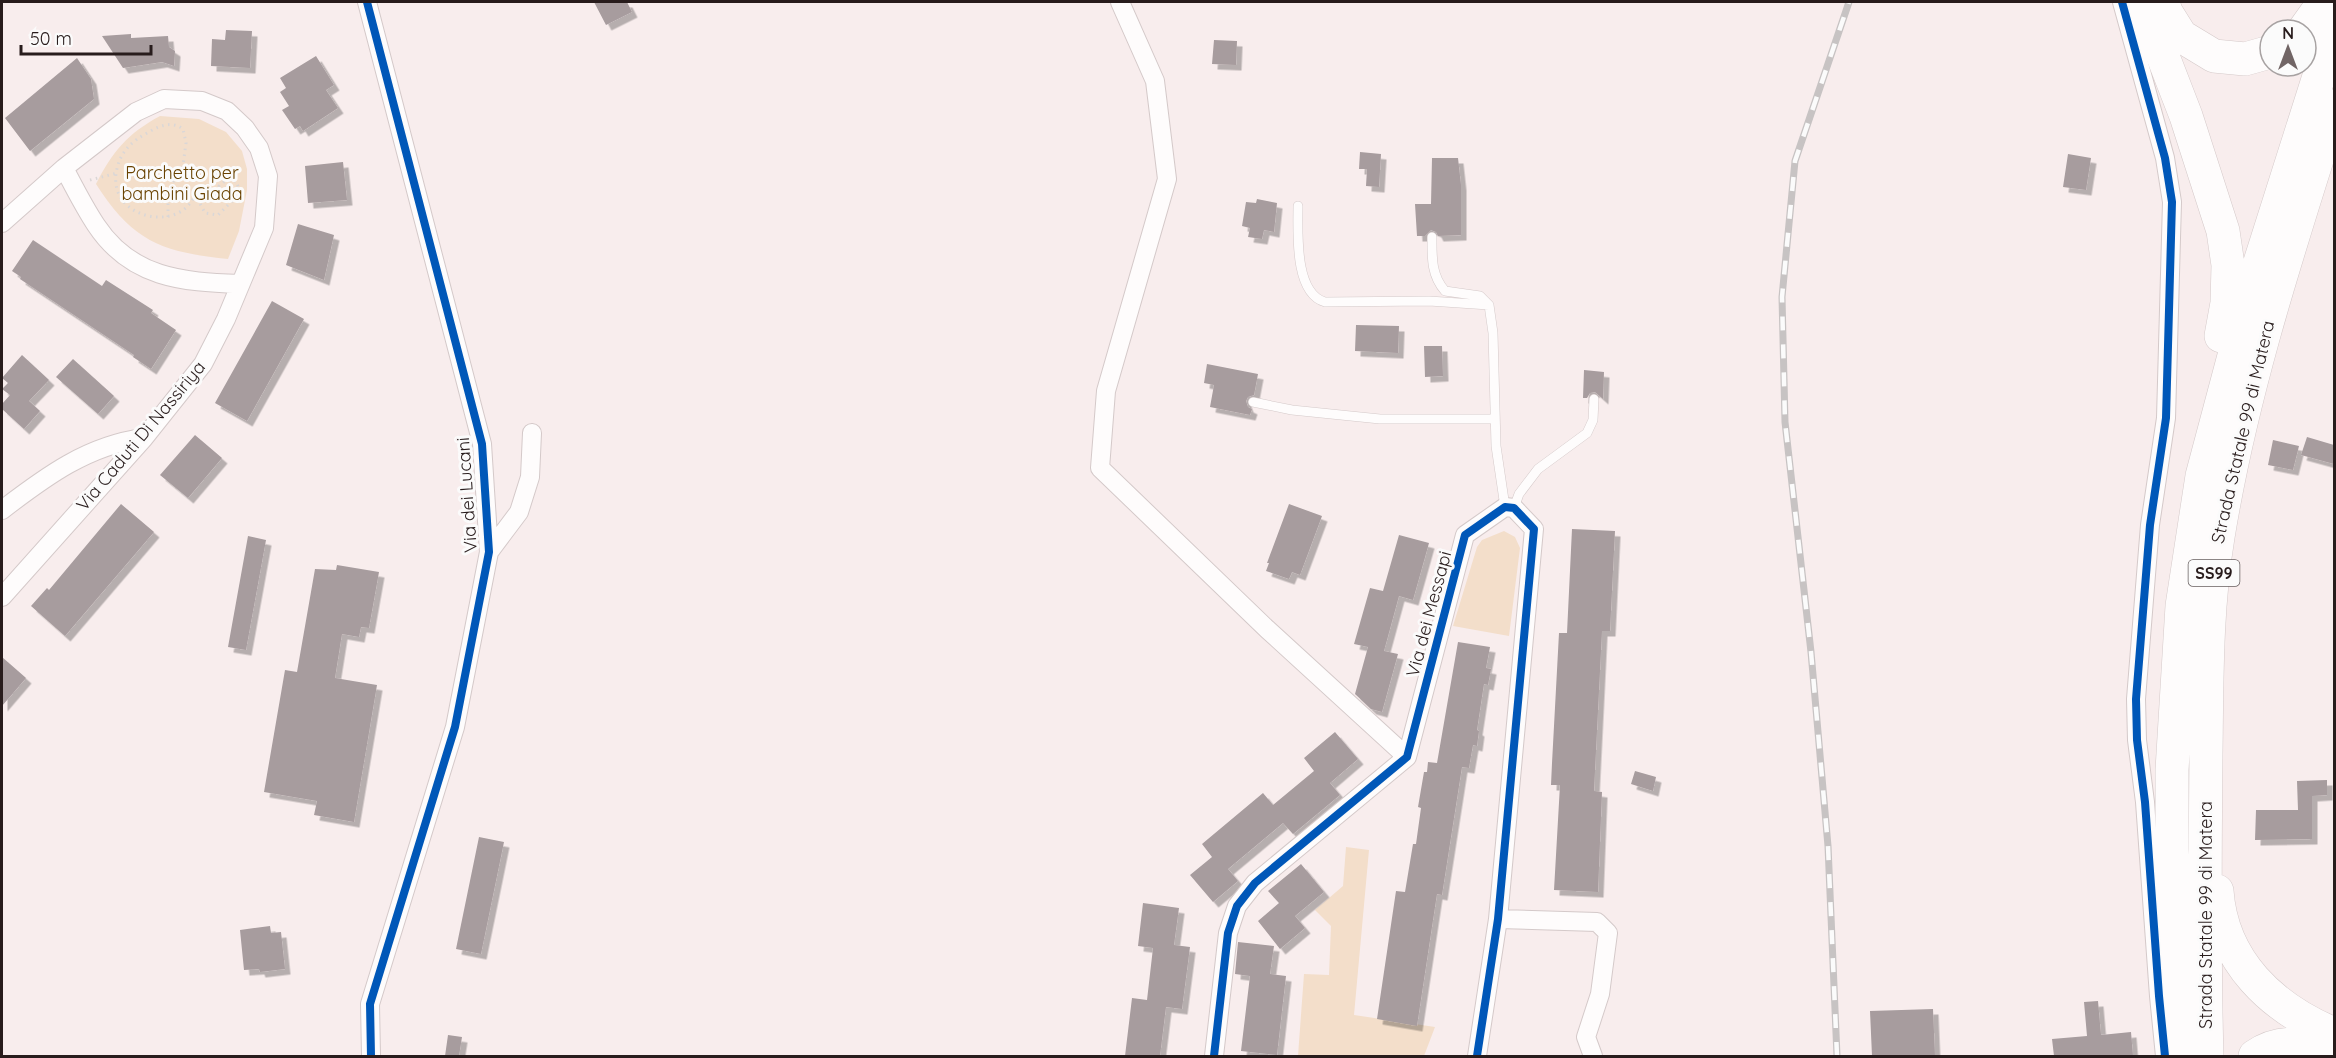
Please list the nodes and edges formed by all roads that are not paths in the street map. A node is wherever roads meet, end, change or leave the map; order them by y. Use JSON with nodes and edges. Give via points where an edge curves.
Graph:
{"nodes":[{"id":1,"x":367,"y":2,"type":"edge"},
{"id":2,"x":1120,"y":2,"type":"edge"},
{"id":3,"x":2122,"y":2,"type":"edge"},
{"id":4,"x":2142,"y":2,"type":"edge"},
{"id":5,"x":2163,"y":2,"type":"edge"},
{"id":6,"x":2324,"y":2,"type":"edge"},
{"id":7,"x":2313,"y":18,"type":"edge"},
{"id":8,"x":2334,"y":29,"type":"edge"},
{"id":9,"x":2258,"y":55,"type":"edge"},
{"id":10,"x":2334,"y":106,"type":"edge"},
{"id":11,"x":64,"y":168,"type":"junction"},
{"id":12,"x":1298,"y":206,"type":"dead end"},
{"id":13,"x":2,"y":223,"type":"edge"},
{"id":14,"x":1432,"y":237,"type":"dead end"},
{"id":15,"x":240,"y":284,"type":"junction"},
{"id":16,"x":1489,"y":305,"type":"junction"},
{"id":17,"x":1594,"y":399,"type":"dead end"},
{"id":18,"x":1253,"y":402,"type":"dead end"},
{"id":19,"x":1495,"y":419,"type":"junction"},
{"id":20,"x":532,"y":433,"type":"dead end"},
{"id":21,"x":144,"y":438,"type":"junction"},
{"id":22,"x":1509,"y":507,"type":"junction"},
{"id":23,"x":2,"y":510,"type":"edge"},
{"id":24,"x":489,"y":552,"type":"junction"},
{"id":25,"x":2,"y":597,"type":"edge"},
{"id":26,"x":2182,"y":606,"type":"junction"},
{"id":27,"x":2208,"y":626,"type":"junction"},
{"id":28,"x":1407,"y":757,"type":"junction"},
{"id":29,"x":1498,"y":920,"type":"junction"},
{"id":30,"x":2334,"y":1034,"type":"edge"},
{"id":31,"x":2334,"y":1050,"type":"edge"},
{"id":32,"x":371,"y":1056,"type":"edge"},
{"id":33,"x":1214,"y":1056,"type":"edge"},
{"id":34,"x":1477,"y":1056,"type":"edge"},
{"id":35,"x":1593,"y":1056,"type":"edge"},
{"id":36,"x":2165,"y":1056,"type":"edge"},
{"id":37,"x":2186,"y":1056,"type":"edge"},
{"id":38,"x":2207,"y":1056,"type":"edge"},
{"id":39,"x":2255,"y":1056,"type":"edge"}],
"edges":[{"from":1,"to":24,"type":"street","name":"Via dei Lucani","via":[[482,444]]},
{"from":2,"to":28,"type":"street","via":[[1155,81],[1167,179],[1106,391],[1100,468]]},
{"from":3,"to":36,"type":"street","via":[[2165,158],[2172,202],[2166,418],[2149,536],[2136,699]]},
{"from":4,"to":26,"type":"highway","via":[[2214,198],[2228,265],[2227,303],[2215,375],[2194,453],[2176,566]]},
{"from":5,"to":9,"type":"highway","via":[[2181,36],[2214,56],[2245,59]]},
{"from":6,"to":7,"type":"highway"},
{"from":8,"to":26,"type":"highway","number":"SS99","via":[[2254,281],[2202,476]]},
{"from":10,"to":27,"type":"highway","name":"Strada Statale 99 di Matera","number":"SS99","via":[[2275,291],[2235,452],[2217,538]]},
{"from":11,"to":13,"type":"street","name":"Via Caduti Di Nassiriya"},
{"from":11,"to":15,"type":"street","via":[[96,226],[123,256],[168,278]]},
{"from":11,"to":15,"type":"street","name":"Via Caduti Di Nassiriya","via":[[136,112],[164,99],[202,101],[227,111],[259,148],[268,176],[264,228]]},
{"from":12,"to":16,"type":"lane","via":[[1298,249],[1305,282],[1317,299]]},
{"from":14,"to":16,"type":"lane","via":[[1436,280],[1445,291],[1480,296]]},
{"from":15,"to":21,"type":"street","name":"Via Caduti Di Nassiriya","via":[[203,364]]},
{"from":16,"to":19,"type":"lane"},
{"from":17,"to":22,"type":"lane","via":[[1593,420],[1587,433],[1538,469]]},
{"from":18,"to":19,"type":"lane","via":[[1380,419]]},
{"from":19,"to":22,"type":"lane","via":[[1499,472]]},
{"from":20,"to":24,"type":"street","via":[[530,477],[519,512]]},
{"from":21,"to":23,"type":"street","via":[[95,450],[62,466]]},
{"from":21,"to":25,"type":"street","name":"Via Caduti Di Nassiriya"},
{"from":22,"to":28,"type":"street","name":"Via dei Messapi","via":[[1465,535]]},
{"from":22,"to":29,"type":"street","via":[[1534,529]]},
{"from":24,"to":32,"type":"street","name":"Via dei Lucani","via":[[455,727],[370,1004]]},
{"from":26,"to":37,"type":"highway","number":"SS99","via":[[2172,838]]},
{"from":27,"to":30,"type":"highway","via":[[2214,852],[2217,900],[2226,932],[2241,963],[2259,986],[2283,1007]]},
{"from":27,"to":38,"type":"highway","name":"Strada Statale 99 di Matera","number":"SS99","via":[[2204,938]]},
{"from":28,"to":33,"type":"street","via":[[1255,883],[1237,906],[1228,933]]},
{"from":29,"to":34,"type":"street"},
{"from":29,"to":35,"type":"street","via":[[1597,922],[1608,933],[1599,994],[1586,1037]]},
{"from":31,"to":39,"type":"highway","via":[[2297,1043],[2266,1048]]}]}
